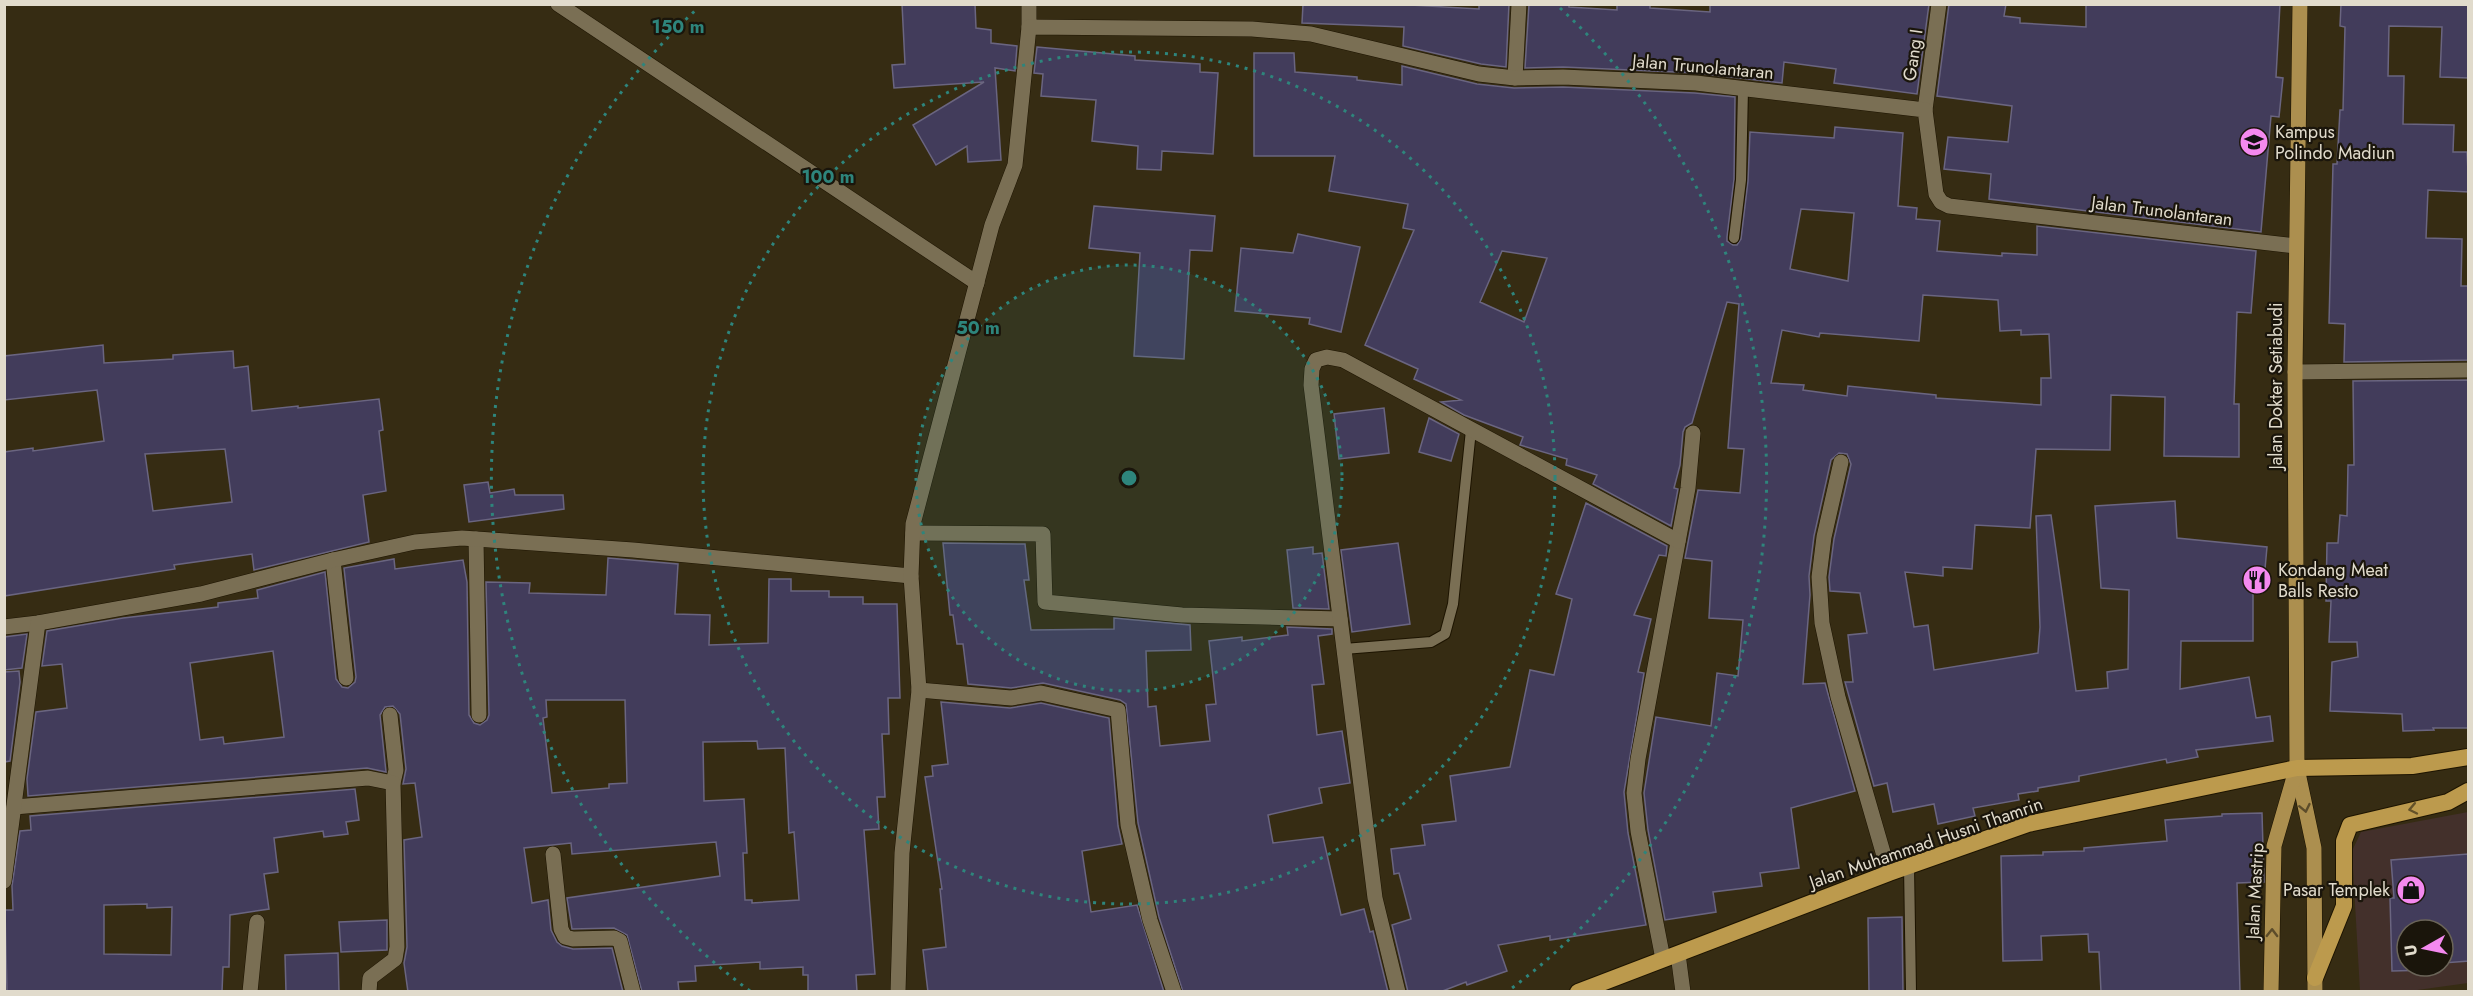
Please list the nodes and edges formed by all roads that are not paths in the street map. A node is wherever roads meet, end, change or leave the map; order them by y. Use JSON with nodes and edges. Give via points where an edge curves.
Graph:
{"nodes":[{"id":1,"x":558,"y":4,"type":"edge"},
{"id":2,"x":1029,"y":4,"type":"edge"},
{"id":3,"x":1519,"y":4,"type":"edge"},
{"id":4,"x":1939,"y":4,"type":"edge"},
{"id":5,"x":2300,"y":4,"type":"edge"},
{"id":6,"x":1029,"y":27,"type":"junction"},
{"id":7,"x":1515,"y":78,"type":"junction"},
{"id":8,"x":1743,"y":89,"type":"junction"},
{"id":9,"x":1925,"y":110,"type":"junction"},
{"id":10,"x":1734,"y":237,"type":"dead end"},
{"id":11,"x":2296,"y":246,"type":"junction"},
{"id":12,"x":977,"y":283,"type":"junction"},
{"id":13,"x":2469,"y":370,"type":"edge"},
{"id":14,"x":2295,"y":372,"type":"junction"},
{"id":15,"x":1472,"y":430,"type":"junction"},
{"id":16,"x":1693,"y":433,"type":"dead end"},
{"id":17,"x":1841,"y":462,"type":"dead end"},
{"id":18,"x":912,"y":533,"type":"junction"},
{"id":19,"x":476,"y":539,"type":"junction"},
{"id":20,"x":1678,"y":541,"type":"junction"},
{"id":21,"x":333,"y":560,"type":"junction"},
{"id":22,"x":911,"y":576,"type":"junction"},
{"id":23,"x":1340,"y":619,"type":"junction"},
{"id":24,"x":38,"y":623,"type":"junction"},
{"id":25,"x":4,"y":627,"type":"edge"},
{"id":26,"x":1344,"y":649,"type":"junction"},
{"id":27,"x":346,"y":678,"type":"dead end"},
{"id":28,"x":919,"y":690,"type":"junction"},
{"id":29,"x":390,"y":715,"type":"dead end"},
{"id":30,"x":478,"y":715,"type":"dead end"},
{"id":31,"x":2469,"y":757,"type":"edge"},
{"id":32,"x":2297,"y":768,"type":"junction"},
{"id":33,"x":393,"y":783,"type":"junction"},
{"id":34,"x":2469,"y":791,"type":"edge"},
{"id":35,"x":14,"y":807,"type":"junction"},
{"id":36,"x":554,"y":854,"type":"dead end"},
{"id":37,"x":1909,"y":866,"type":"junction"},
{"id":38,"x":1889,"y":873,"type":"junction"},
{"id":39,"x":4,"y":881,"type":"edge"},
{"id":40,"x":257,"y":922,"type":"dead end"},
{"id":41,"x":1670,"y":957,"type":"junction"},
{"id":42,"x":2315,"y":985,"type":"edge"},
{"id":43,"x":250,"y":992,"type":"edge"},
{"id":44,"x":369,"y":992,"type":"edge"},
{"id":45,"x":633,"y":992,"type":"edge"},
{"id":46,"x":898,"y":992,"type":"edge"},
{"id":47,"x":1174,"y":992,"type":"edge"},
{"id":48,"x":1398,"y":992,"type":"edge"},
{"id":49,"x":1578,"y":992,"type":"edge"},
{"id":50,"x":1683,"y":992,"type":"edge"},
{"id":51,"x":1911,"y":992,"type":"edge"},
{"id":52,"x":2271,"y":992,"type":"edge"}],
"edges":[{"from":1,"to":12,"type":"street"},
{"from":2,"to":6,"type":"street"},
{"from":3,"to":7,"type":"street"},
{"from":4,"to":9,"type":"street","name":"Gang I"},
{"from":5,"to":11,"type":"main road","name":"Jalan Dokter Setiabudi"},
{"from":6,"to":7,"type":"street","name":"Jalan Trunolantaran","via":[[1252,29],[1311,34],[1430,64]]},
{"from":6,"to":12,"type":"street","via":[[1015,165],[992,225]]},
{"from":7,"to":8,"type":"street","name":"Jalan Trunolantaran","via":[[1696,83]]},
{"from":8,"to":9,"type":"street","name":"Jalan Trunolantaran"},
{"from":8,"to":10,"type":"lane","via":[[1741,180]]},
{"from":9,"to":11,"type":"street","name":"Jalan Trunolantaran","via":[[1935,194],[1949,206]]},
{"from":11,"to":14,"type":"main road","name":"Jalan Dokter Setiabudi"},
{"from":12,"to":18,"type":"street"},
{"from":13,"to":14,"type":"street"},
{"from":14,"to":32,"type":"main road","name":"Jalan Dokter Setiabudi"},
{"from":15,"to":20,"type":"street"},
{"from":15,"to":23,"type":"street","via":[[1343,360],[1316,360],[1311,385]]},
{"from":15,"to":26,"type":"lane","via":[[1453,604],[1445,634],[1431,642]]},
{"from":16,"to":20,"type":"street"},
{"from":17,"to":38,"type":"street","via":[[1819,577],[1822,623],[1838,697]]},
{"from":18,"to":22,"type":"street"},
{"from":18,"to":23,"type":"street","via":[[1043,534],[1045,602],[1182,615]]},
{"from":19,"to":21,"type":"street","via":[[415,542]]},
{"from":19,"to":22,"type":"street"},
{"from":19,"to":30,"type":"street"},
{"from":20,"to":41,"type":"street","via":[[1634,794],[1638,831]]},
{"from":21,"to":24,"type":"street","via":[[201,594]]},
{"from":21,"to":27,"type":"street"},
{"from":22,"to":28,"type":"street"},
{"from":23,"to":26,"type":"street"},
{"from":24,"to":25,"type":"street"},
{"from":24,"to":35,"type":"street"},
{"from":26,"to":48,"type":"street","via":[[1375,898]]},
{"from":28,"to":46,"type":"street","via":[[902,853]]},
{"from":28,"to":47,"type":"street","via":[[1011,698],[1041,693],[1118,710],[1128,825],[1150,920]]},
{"from":29,"to":33,"type":"street","via":[[396,770]]},
{"from":31,"to":32,"type":"highway","name":"Jalan Muhammad Husni Thamrin","via":[[2412,766]]},
{"from":32,"to":37,"type":"highway","name":"Jalan Muhammad Husni Thamrin","via":[[2028,824]]},
{"from":32,"to":42,"type":"main road","one_way":true,"via":[[2314,848]]},
{"from":52,"to":32,"type":"main road","name":"Jalan Mastrip","one_way":true,"via":[[2274,846]]},
{"from":33,"to":35,"type":"street","via":[[368,778]]},
{"from":33,"to":44,"type":"street","via":[[397,947],[395,959],[370,978]]},
{"from":34,"to":42,"type":"highway","one_way":true,"via":[[2448,802],[2350,825],[2344,841],[2344,906]]},
{"from":35,"to":39,"type":"street"},
{"from":36,"to":45,"type":"street","via":[[565,937],[620,941]]},
{"from":37,"to":38,"type":"highway","name":"Jalan Muhammad Husni Thamrin"},
{"from":37,"to":51,"type":"lane"},
{"from":38,"to":41,"type":"highway","name":"Jalan Muhammad Husni Thamrin"},
{"from":40,"to":43,"type":"street"},
{"from":41,"to":49,"type":"highway","name":"Jalan Muhammad Husni Thamrin"},
{"from":41,"to":50,"type":"street"}]}
